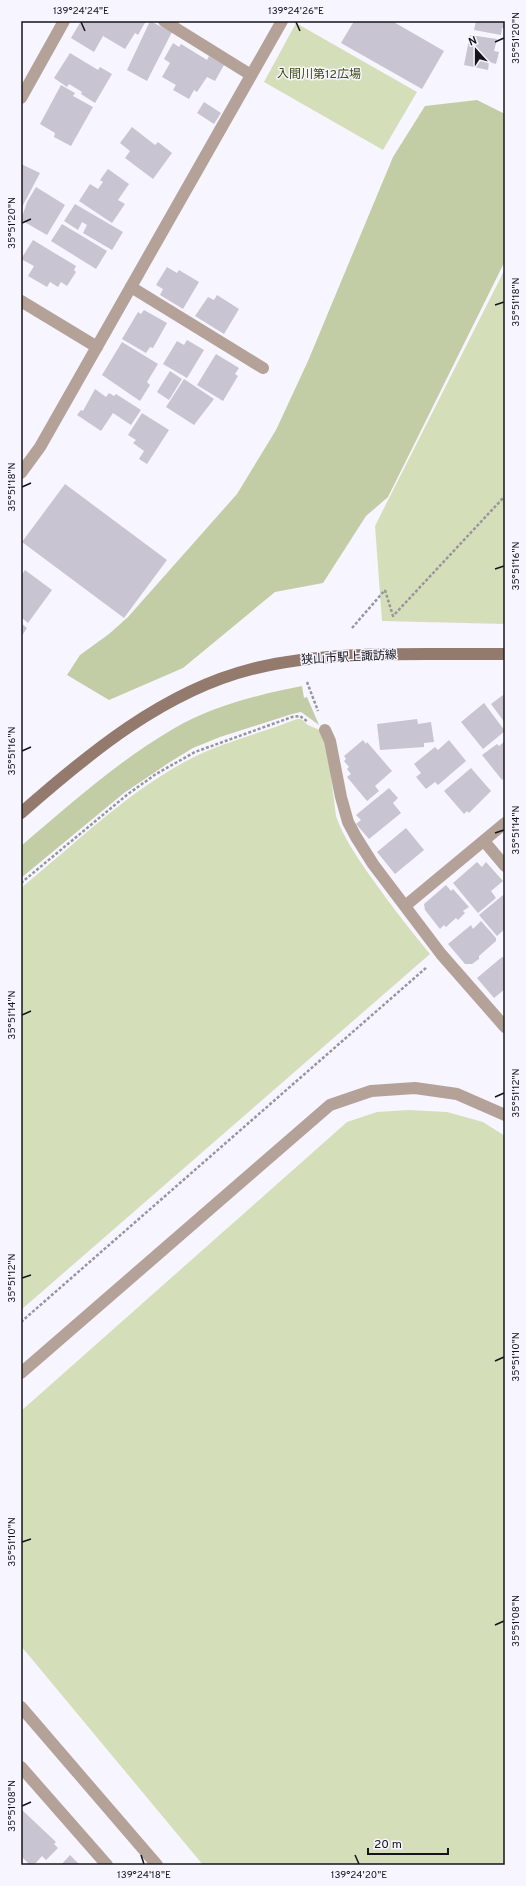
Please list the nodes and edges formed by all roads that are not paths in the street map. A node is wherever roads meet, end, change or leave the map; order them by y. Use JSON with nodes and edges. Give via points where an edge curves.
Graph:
{"nodes":[{"id":1,"x":64,"y":21,"type":"edge"},
{"id":2,"x":164,"y":21,"type":"edge"},
{"id":3,"x":282,"y":21,"type":"edge"},
{"id":4,"x":251,"y":75,"type":"junction"},
{"id":5,"x":21,"y":98,"type":"edge"},
{"id":6,"x":131,"y":287,"type":"junction"},
{"id":7,"x":21,"y":302,"type":"edge"},
{"id":8,"x":97,"y":347,"type":"junction"},
{"id":9,"x":263,"y":368,"type":"dead end"},
{"id":10,"x":21,"y":473,"type":"edge"},
{"id":11,"x":505,"y":654,"type":"edge"},
{"id":12,"x":325,"y":730,"type":"road end"},
{"id":13,"x":21,"y":812,"type":"edge"},
{"id":14,"x":505,"y":823,"type":"edge"},
{"id":15,"x":484,"y":841,"type":"junction"},
{"id":16,"x":505,"y":866,"type":"edge"},
{"id":17,"x":405,"y":906,"type":"junction"},
{"id":18,"x":505,"y":1027,"type":"edge"},
{"id":19,"x":505,"y":1115,"type":"edge"},
{"id":20,"x":21,"y":1373,"type":"edge"},
{"id":21,"x":21,"y":1707,"type":"edge"},
{"id":22,"x":21,"y":1767,"type":"edge"},
{"id":23,"x":107,"y":1865,"type":"edge"},
{"id":24,"x":157,"y":1865,"type":"edge"}],
"edges":[{"from":1,"to":5,"type":"street"},
{"from":2,"to":4,"type":"street"},
{"from":3,"to":4,"type":"street"},
{"from":4,"to":6,"type":"street"},
{"from":6,"to":8,"type":"street"},
{"from":6,"to":9,"type":"street"},
{"from":7,"to":8,"type":"street"},
{"from":8,"to":10,"type":"street","via":[[40,447]]},
{"from":11,"to":13,"type":"street","name":"狭山市駅上諏訪線","via":[[339,656],[295,660],[252,669],[171,701],[125,730],[60,778]]},
{"from":12,"to":17,"type":"street","via":[[348,822],[373,864]]},
{"from":14,"to":15,"type":"street"},
{"from":15,"to":16,"type":"street"},
{"from":15,"to":17,"type":"street"},
{"from":17,"to":18,"type":"street","via":[[441,954]]},
{"from":19,"to":20,"type":"street","via":[[457,1094],[415,1088],[371,1091],[330,1105]]},
{"from":21,"to":24,"type":"street"},
{"from":22,"to":23,"type":"street"}]}
